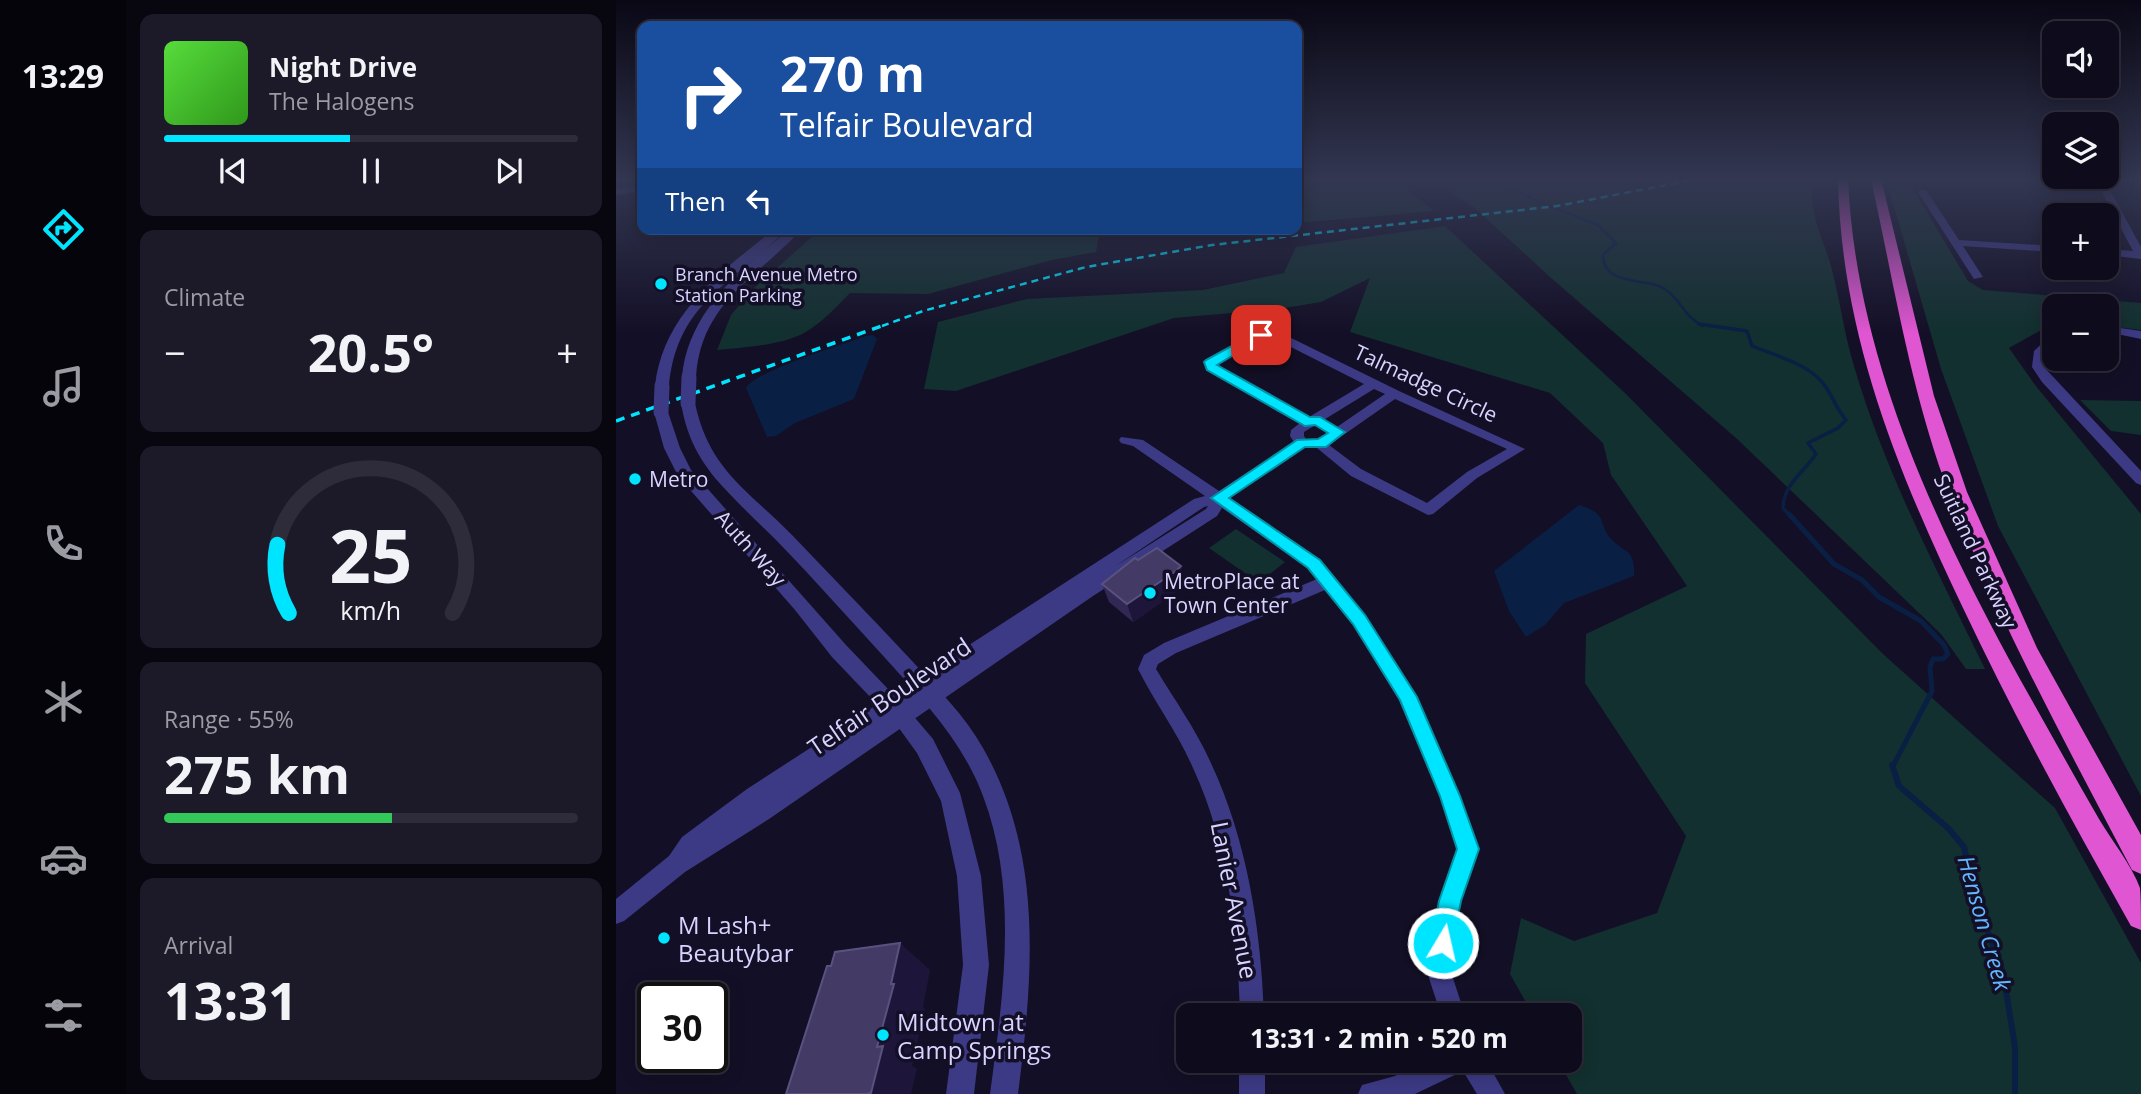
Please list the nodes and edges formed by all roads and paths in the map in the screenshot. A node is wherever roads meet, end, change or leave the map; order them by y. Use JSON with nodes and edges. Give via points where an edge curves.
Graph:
{"nodes":[{"id":1,"x":1845,"y":230,"type":"edge"},
{"id":2,"x":1888,"y":230,"type":"edge"},
{"id":3,"x":1948,"y":230,"type":"edge"},
{"id":4,"x":2127,"y":230,"type":"edge"},
{"id":5,"x":775,"y":235,"type":"edge"},
{"id":6,"x":790,"y":235,"type":"edge"},
{"id":7,"x":1956,"y":243,"type":"junction"},
{"id":8,"x":2042,"y":248,"type":"edge"},
{"id":9,"x":2119,"y":253,"type":"edge"},
{"id":10,"x":2141,"y":255,"type":"edge"},
{"id":11,"x":1978,"y":277,"type":"dead end"},
{"id":12,"x":2119,"y":331,"type":"edge"},
{"id":13,"x":2141,"y":335,"type":"edge"},
{"id":14,"x":2042,"y":349,"type":"edge"},
{"id":15,"x":1374,"y":383,"type":"junction"},
{"id":16,"x":1394,"y":394,"type":"junction"},
{"id":17,"x":1312,"y":421,"type":"junction"},
{"id":18,"x":1338,"y":432,"type":"junction"},
{"id":19,"x":1126,"y":440,"type":"dead end"},
{"id":20,"x":1302,"y":443,"type":"junction"},
{"id":21,"x":1321,"y":444,"type":"junction"},
{"id":22,"x":2141,"y":480,"type":"edge"},
{"id":23,"x":1219,"y":498,"type":"junction"},
{"id":24,"x":1327,"y":582,"type":"junction"},
{"id":25,"x":931,"y":695,"type":"junction"},
{"id":26,"x":896,"y":712,"type":"junction"},
{"id":27,"x":2141,"y":861,"type":"edge"},
{"id":28,"x":616,"y":914,"type":"edge"},
{"id":29,"x":2141,"y":916,"type":"edge"},
{"id":30,"x":1252,"y":1003,"type":"edge"},
{"id":31,"x":1449,"y":1003,"type":"edge"},
{"id":32,"x":1252,"y":1073,"type":"edge"},
{"id":33,"x":1432,"y":1073,"type":"edge"},
{"id":34,"x":1479,"y":1073,"type":"edge"},
{"id":35,"x":960,"y":1094,"type":"edge"},
{"id":36,"x":1004,"y":1094,"type":"edge"},
{"id":37,"x":1252,"y":1094,"type":"edge"},
{"id":38,"x":1371,"y":1094,"type":"edge"},
{"id":39,"x":1492,"y":1094,"type":"edge"}],
"edges":[{"from":1,"to":29,"type":"highway","name":"Suitland Parkway","via":[[1859,312],[1879,385],[1911,472],[2010,681]]},
{"from":2,"to":27,"type":"highway","name":"Suitland Parkway","via":[[1926,396],[1958,492],[2027,650]]},
{"from":3,"to":7,"type":"street"},
{"from":4,"to":10,"type":"street"},
{"from":5,"to":26,"type":"street","name":"Auth Way","bridge":true,"via":[[710,288],[693,310],[662,372],[661,412],[684,472]]},
{"from":6,"to":25,"type":"street","name":"Auth Way","bridge":true,"via":[[749,271],[711,315],[693,346],[688,402],[693,429],[743,500]]},
{"from":7,"to":8,"type":"street"},
{"from":7,"to":11,"type":"street"},
{"from":9,"to":10,"type":"street"},
{"from":12,"to":13,"type":"street"},
{"from":14,"to":22,"type":"street","via":[[2038,367],[2046,379]]},
{"from":15,"to":16,"type":"street","name":"Talmadge Circle"},
{"from":15,"to":17,"type":"street"},
{"from":15,"to":17,"type":"street","name":"Talmadge Circle","via":[[1269,333],[1210,362]]},
{"from":16,"to":18,"type":"street"},
{"from":16,"to":21,"type":"street","name":"Talmadge Circle","via":[[1518,449],[1472,475],[1428,510],[1349,467]]},
{"from":17,"to":18,"type":"street"},
{"from":17,"to":20,"type":"street","via":[[1298,430]]},
{"from":18,"to":21,"type":"street"},
{"from":19,"to":23,"type":"street","via":[[1138,443]]},
{"from":20,"to":21,"type":"street"},
{"from":20,"to":23,"type":"street","name":"Telfair Boulevard"},
{"from":23,"to":24,"type":"street","via":[[1314,564]]},
{"from":23,"to":25,"type":"street","name":"Telfair Boulevard","via":[[1212,512],[1121,563]]},
{"from":24,"to":30,"type":"street","name":"Lanier Avenue","via":[[1170,648],[1150,660],[1147,669],[1208,776],[1238,886]]},
{"from":24,"to":31,"type":"street","via":[[1359,620],[1408,697],[1468,849],[1450,901],[1438,972]]},
{"from":25,"to":26,"type":"street","name":"Telfair Boulevard"},
{"from":25,"to":36,"type":"street","name":"Auth Way","via":[[977,758],[998,808],[1010,857],[1017,927],[1015,1012]]},
{"from":26,"to":28,"type":"street","name":"Telfair Boulevard","via":[[741,826],[677,864]]},
{"from":26,"to":35,"type":"street","name":"Auth Way","via":[[925,746],[952,800],[969,876],[976,965]]},
{"from":32,"to":37,"type":"street"},
{"from":33,"to":38,"type":"street","via":[[1397,1089]]},
{"from":34,"to":39,"type":"street"}]}
